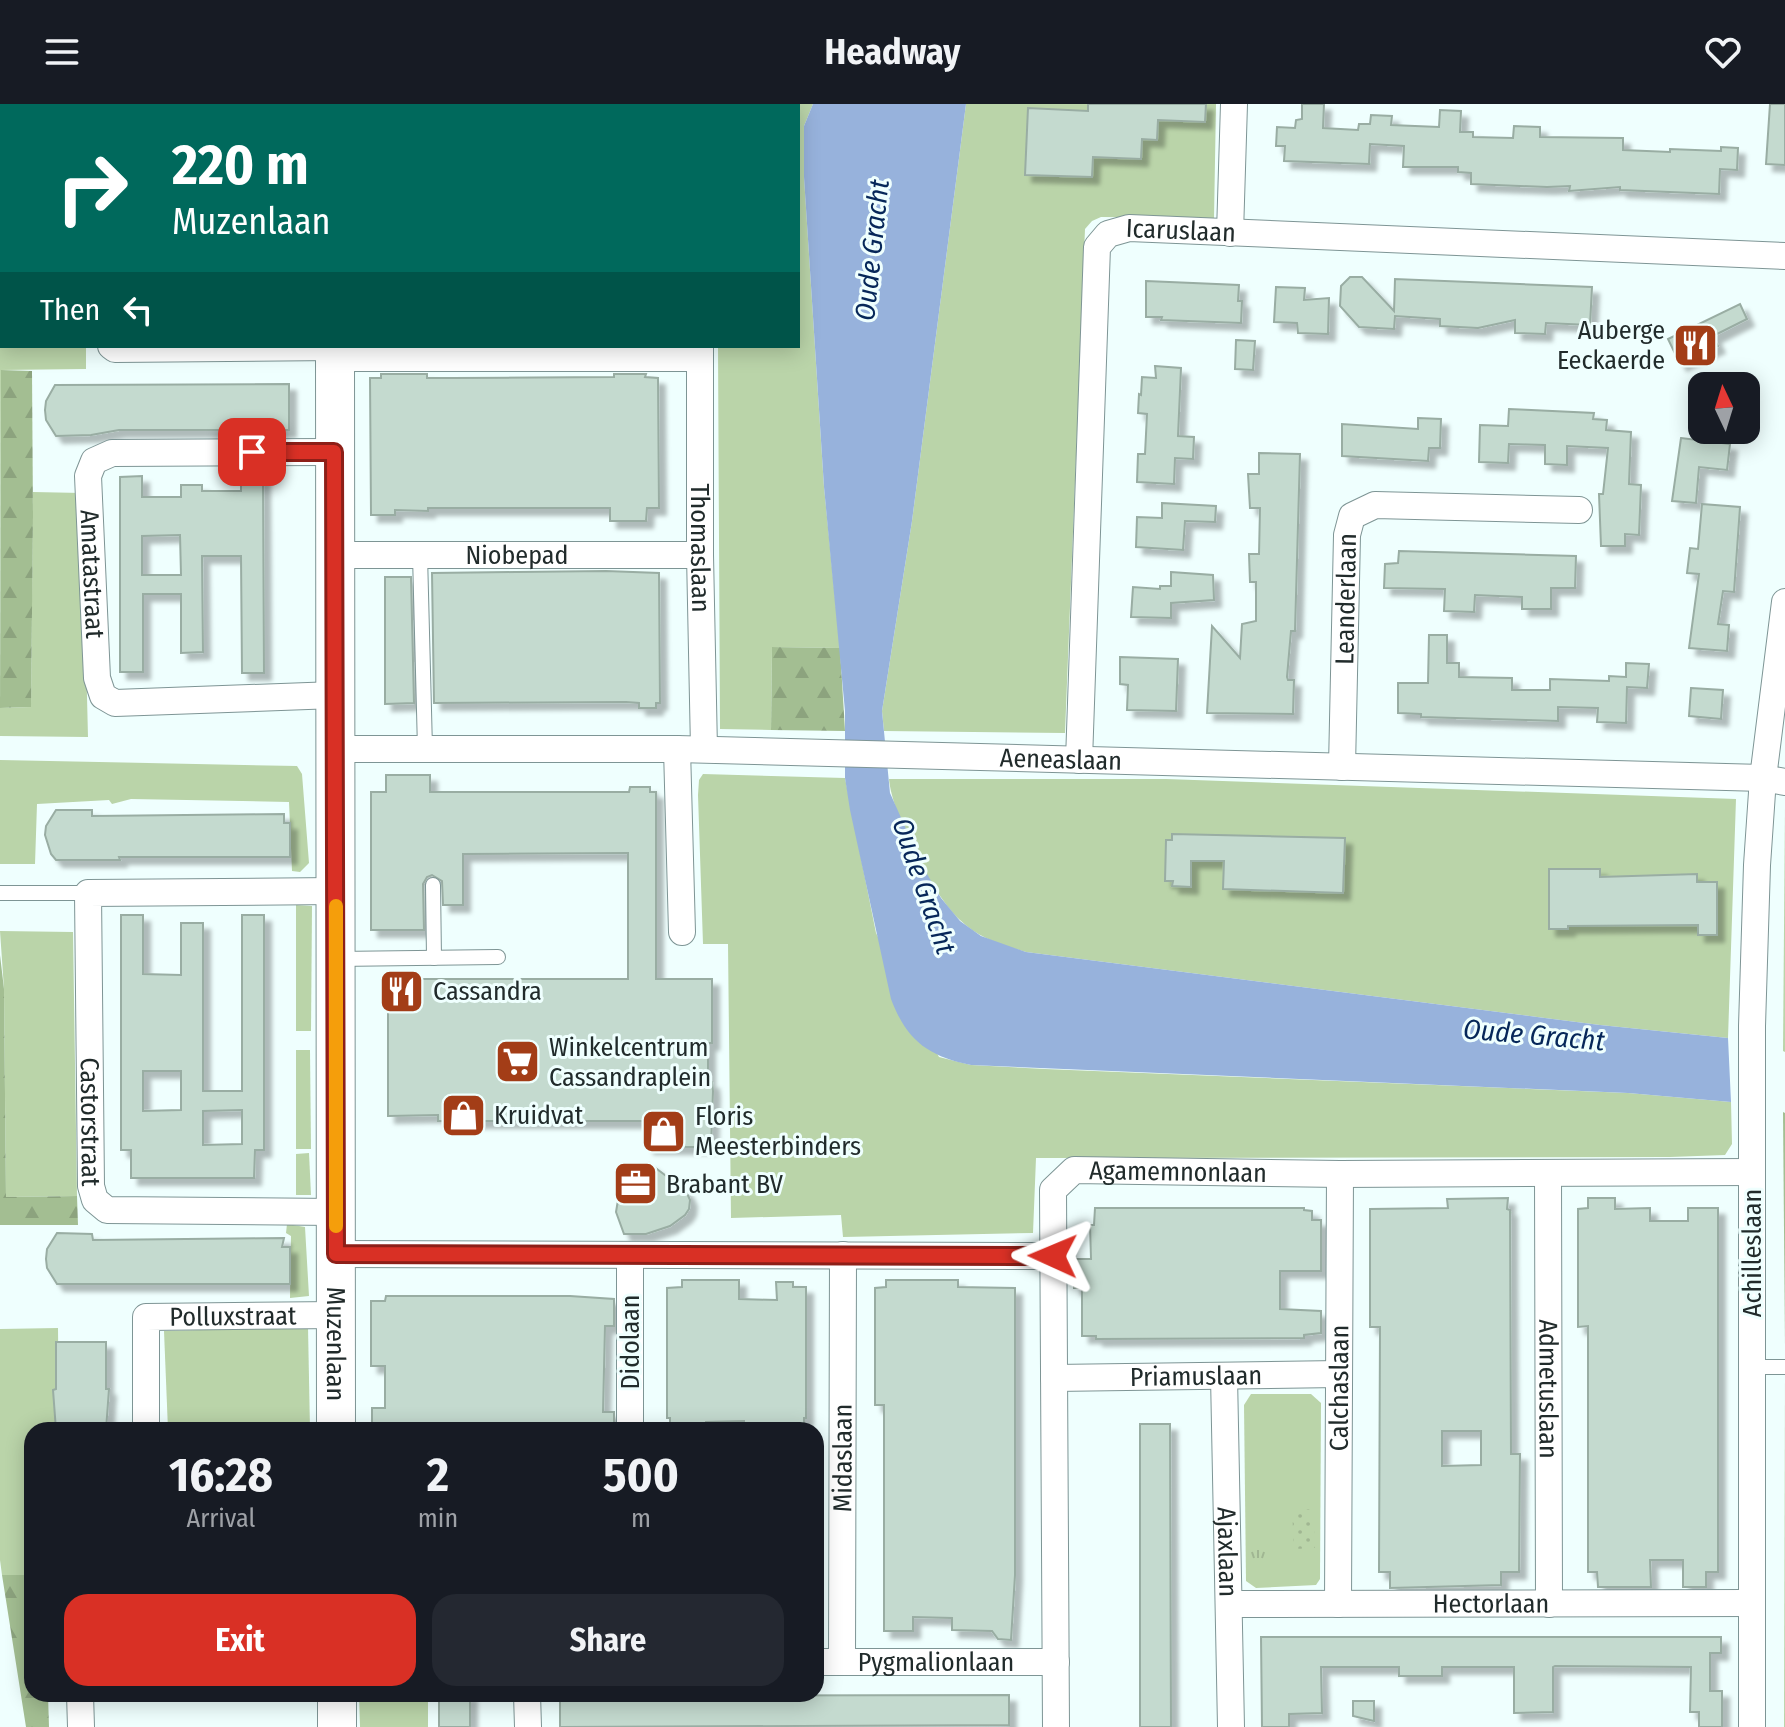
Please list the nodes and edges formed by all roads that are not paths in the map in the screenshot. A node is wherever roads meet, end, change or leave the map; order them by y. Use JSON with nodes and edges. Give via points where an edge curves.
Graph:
{"nodes":[{"id":1,"x":1234,"y":104,"type":"edge"},
{"id":2,"x":1230,"y":233,"type":"junction"},
{"id":3,"x":1785,"y":256,"type":"edge"},
{"id":4,"x":114,"y":348,"type":"edge"},
{"id":5,"x":335,"y":351,"type":"edge"},
{"id":6,"x":420,"y":352,"type":"edge"},
{"id":7,"x":700,"y":352,"type":"edge"},
{"id":8,"x":334,"y":452,"type":"junction"},
{"id":9,"x":1579,"y":510,"type":"dead end"},
{"id":10,"x":335,"y":555,"type":"junction"},
{"id":11,"x":420,"y":555,"type":"junction"},
{"id":12,"x":700,"y":555,"type":"junction"},
{"id":13,"x":1785,"y":602,"type":"edge"},
{"id":14,"x":335,"y":695,"type":"junction"},
{"id":15,"x":335,"y":749,"type":"junction"},
{"id":16,"x":425,"y":749,"type":"junction"},
{"id":17,"x":677,"y":749,"type":"junction"},
{"id":18,"x":704,"y":749,"type":"junction"},
{"id":19,"x":1079,"y":760,"type":"junction"},
{"id":20,"x":1342,"y":767,"type":"junction"},
{"id":21,"x":1774,"y":780,"type":"edge"},
{"id":22,"x":433,"y":885,"type":"dead end"},
{"id":23,"x":335,"y":891,"type":"junction"},
{"id":24,"x":0,"y":893,"type":"edge"},
{"id":25,"x":88,"y":893,"type":"junction"},
{"id":26,"x":682,"y":932,"type":"dead end"},
{"id":27,"x":498,"y":957,"type":"dead end"},
{"id":28,"x":434,"y":958,"type":"junction"},
{"id":29,"x":336,"y":959,"type":"junction"},
{"id":30,"x":1752,"y":1172,"type":"junction"},
{"id":31,"x":1548,"y":1173,"type":"junction"},
{"id":32,"x":1340,"y":1174,"type":"junction"},
{"id":33,"x":336,"y":1212,"type":"junction"},
{"id":34,"x":336,"y":1254,"type":"junction"},
{"id":35,"x":630,"y":1255,"type":"junction"},
{"id":36,"x":843,"y":1255,"type":"junction"},
{"id":37,"x":1053,"y":1256,"type":"junction"},
{"id":38,"x":337,"y":1315,"type":"junction"},
{"id":39,"x":1752,"y":1367,"type":"junction"},
{"id":40,"x":1785,"y":1367,"type":"edge"},
{"id":41,"x":1339,"y":1374,"type":"junction"},
{"id":42,"x":1224,"y":1376,"type":"junction"},
{"id":43,"x":1054,"y":1378,"type":"junction"},
{"id":44,"x":146,"y":1422,"type":"edge"},
{"id":45,"x":336,"y":1422,"type":"edge"},
{"id":46,"x":630,"y":1422,"type":"edge"},
{"id":47,"x":1752,"y":1603,"type":"junction"},
{"id":48,"x":1229,"y":1604,"type":"junction"},
{"id":49,"x":1338,"y":1604,"type":"junction"},
{"id":50,"x":1549,"y":1604,"type":"junction"},
{"id":51,"x":829,"y":1662,"type":"edge"},
{"id":52,"x":1056,"y":1662,"type":"junction"},
{"id":53,"x":80,"y":1702,"type":"edge"},
{"id":54,"x":337,"y":1702,"type":"edge"},
{"id":55,"x":527,"y":1702,"type":"edge"},
{"id":56,"x":81,"y":1727,"type":"edge"},
{"id":57,"x":337,"y":1727,"type":"edge"},
{"id":58,"x":528,"y":1727,"type":"edge"},
{"id":59,"x":1056,"y":1727,"type":"edge"},
{"id":60,"x":1231,"y":1727,"type":"edge"},
{"id":61,"x":1752,"y":1727,"type":"edge"}],
"edges":[{"from":1,"to":2,"type":"street"},
{"from":2,"to":3,"type":"street","name":"Icaruslaan"},
{"from":2,"to":19,"type":"street","name":"Icaruslaan","via":[[1129,228],[1108,234],[1097,247]]},
{"from":4,"to":5,"type":"street"},
{"from":5,"to":6,"type":"street"},
{"from":5,"to":8,"type":"street","name":"Muzenlaan"},
{"from":6,"to":7,"type":"street"},
{"from":7,"to":12,"type":"street","name":"Thomaslaan"},
{"from":8,"to":10,"type":"street","name":"Muzenlaan"},
{"from":8,"to":14,"type":"street","name":"Amatastraat","via":[[112,453],[94,461],[88,476],[97,678],[103,696],[115,703]]},
{"from":9,"to":20,"type":"street","name":"Leanderlaan","via":[[1375,505],[1352,516],[1347,535]]},
{"from":10,"to":11,"type":"street","name":"Niobepad"},
{"from":10,"to":14,"type":"street","name":"Muzenlaan"},
{"from":11,"to":12,"type":"street","name":"Niobepad"},
{"from":11,"to":16,"type":"lane"},
{"from":12,"to":18,"type":"street","name":"Thomaslaan"},
{"from":13,"to":21,"type":"street","name":"Achilleslaan"},
{"from":14,"to":15,"type":"street","name":"Muzenlaan"},
{"from":15,"to":16,"type":"street","name":"Aeneaslaan"},
{"from":15,"to":23,"type":"street","name":"Muzenlaan"},
{"from":16,"to":17,"type":"street","name":"Aeneaslaan"},
{"from":17,"to":18,"type":"street","name":"Aeneaslaan"},
{"from":17,"to":26,"type":"street"},
{"from":18,"to":19,"type":"street","name":"Aeneaslaan"},
{"from":19,"to":20,"type":"street","name":"Aeneaslaan"},
{"from":20,"to":21,"type":"street","name":"Aeneaslaan"},
{"from":21,"to":30,"type":"street","name":"Achilleslaan","via":[[1757,865]]},
{"from":22,"to":28,"type":"lane"},
{"from":23,"to":25,"type":"street"},
{"from":23,"to":29,"type":"street","name":"Muzenlaan"},
{"from":24,"to":25,"type":"lane"},
{"from":25,"to":33,"type":"street","name":"Castorstraat","via":[[95,1200],[107,1210]]},
{"from":27,"to":28,"type":"lane"},
{"from":28,"to":29,"type":"lane"},
{"from":29,"to":33,"type":"street","name":"Muzenlaan"},
{"from":30,"to":31,"type":"street","name":"Agamemnonlaan"},
{"from":30,"to":39,"type":"street","name":"Achilleslaan"},
{"from":31,"to":32,"type":"street","name":"Agamemnonlaan"},
{"from":31,"to":50,"type":"street","name":"Admetuslaan"},
{"from":32,"to":37,"type":"street","name":"Agamemnonlaan","via":[[1074,1170],[1053,1190]]},
{"from":32,"to":41,"type":"street","name":"Calchaslaan"},
{"from":33,"to":34,"type":"street","name":"Muzenlaan"},
{"from":34,"to":35,"type":"street"},
{"from":34,"to":38,"type":"street","name":"Muzenlaan"},
{"from":35,"to":36,"type":"street"},
{"from":35,"to":46,"type":"street","name":"Didolaan"},
{"from":36,"to":37,"type":"street"},
{"from":36,"to":51,"type":"street","name":"Midaslaan"},
{"from":37,"to":43,"type":"street","name":"Agamemnonlaan"},
{"from":38,"to":44,"type":"street","name":"Polluxstraat","via":[[146,1317]]},
{"from":38,"to":45,"type":"street","name":"Muzenlaan"},
{"from":39,"to":40,"type":"lane"},
{"from":39,"to":47,"type":"street","name":"Achilleslaan"},
{"from":41,"to":42,"type":"street","name":"Priamuslaan"},
{"from":41,"to":49,"type":"street","name":"Calchaslaan"},
{"from":42,"to":43,"type":"street","name":"Priamuslaan"},
{"from":42,"to":48,"type":"street","name":"Ajaxlaan"},
{"from":43,"to":52,"type":"street","name":"Agamemnonlaan"},
{"from":47,"to":50,"type":"street","name":"Hectorlaan"},
{"from":47,"to":61,"type":"street","name":"Achilleslaan"},
{"from":48,"to":49,"type":"street","name":"Hectorlaan"},
{"from":48,"to":60,"type":"street","name":"Ajaxlaan"},
{"from":49,"to":50,"type":"street","name":"Hectorlaan"},
{"from":51,"to":52,"type":"street","name":"Pygmalionlaan"},
{"from":52,"to":59,"type":"street","name":"Agamemnonlaan"},
{"from":53,"to":56,"type":"street"},
{"from":54,"to":57,"type":"street"},
{"from":55,"to":58,"type":"street"}]}
